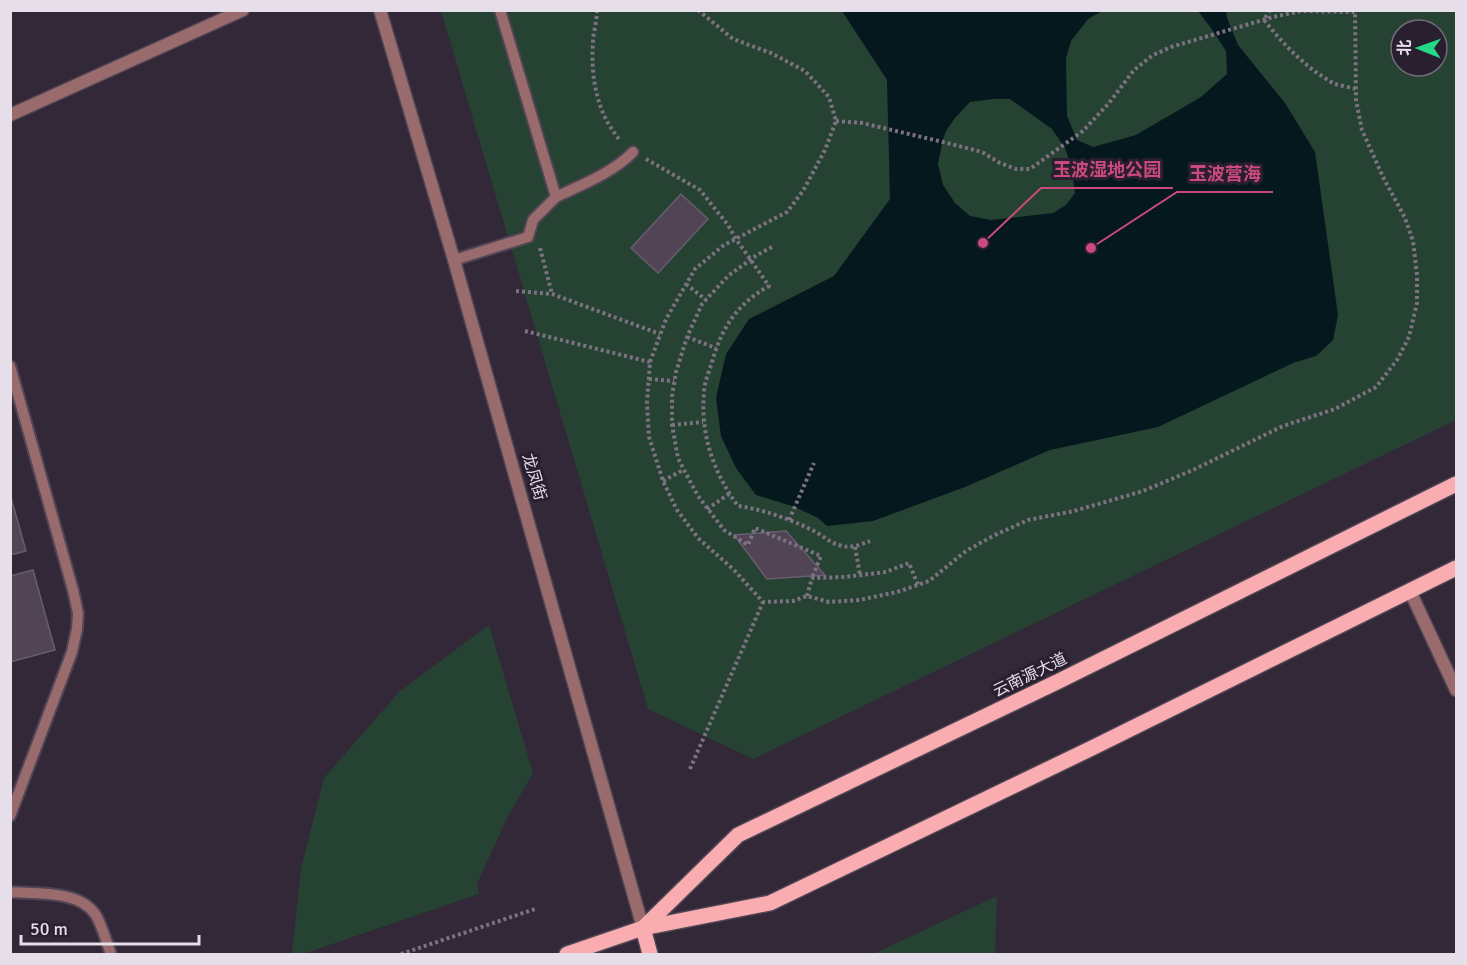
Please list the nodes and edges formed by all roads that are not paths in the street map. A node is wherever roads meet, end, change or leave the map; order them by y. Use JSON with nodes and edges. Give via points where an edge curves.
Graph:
{"nodes":[{"id":1,"x":243,"y":10,"type":"edge"},
{"id":2,"x":380,"y":10,"type":"edge"},
{"id":3,"x":500,"y":10,"type":"edge"},
{"id":4,"x":10,"y":115,"type":"edge"},
{"id":5,"x":633,"y":152,"type":"road end"},
{"id":6,"x":556,"y":197,"type":"junction"},
{"id":7,"x":454,"y":260,"type":"junction"},
{"id":8,"x":10,"y":366,"type":"edge"},
{"id":9,"x":1456,"y":484,"type":"edge"},
{"id":10,"x":1456,"y":568,"type":"edge"},
{"id":11,"x":1410,"y":591,"type":"junction"},
{"id":12,"x":1456,"y":690,"type":"edge"},
{"id":13,"x":10,"y":816,"type":"edge"},
{"id":14,"x":10,"y":892,"type":"edge"},
{"id":15,"x":643,"y":928,"type":"junction"},
{"id":16,"x":111,"y":954,"type":"edge"},
{"id":17,"x":567,"y":954,"type":"edge"},
{"id":18,"x":650,"y":954,"type":"edge"}],
"edges":[{"from":1,"to":4,"type":"street"},
{"from":2,"to":7,"type":"street","name":"龙凤街"},
{"from":3,"to":6,"type":"lane"},
{"from":5,"to":6,"type":"lane","via":[[595,178]]},
{"from":6,"to":7,"type":"lane","via":[[533,220],[528,237]]},
{"from":7,"to":15,"type":"street","name":"龙凤街"},
{"from":8,"to":13,"type":"lane","via":[[78,613],[72,652]]},
{"from":9,"to":15,"type":"main road","name":"云南源大道","via":[[738,835]]},
{"from":10,"to":11,"type":"main road","name":"云南源大道"},
{"from":11,"to":12,"type":"street"},
{"from":11,"to":15,"type":"main road","name":"云南源大道","via":[[770,903]]},
{"from":14,"to":16,"type":"lane","via":[[66,895],[84,904],[95,914]]},
{"from":15,"to":17,"type":"main road","name":"云南源大道"},
{"from":15,"to":18,"type":"main road","name":"龙凤街"}]}
